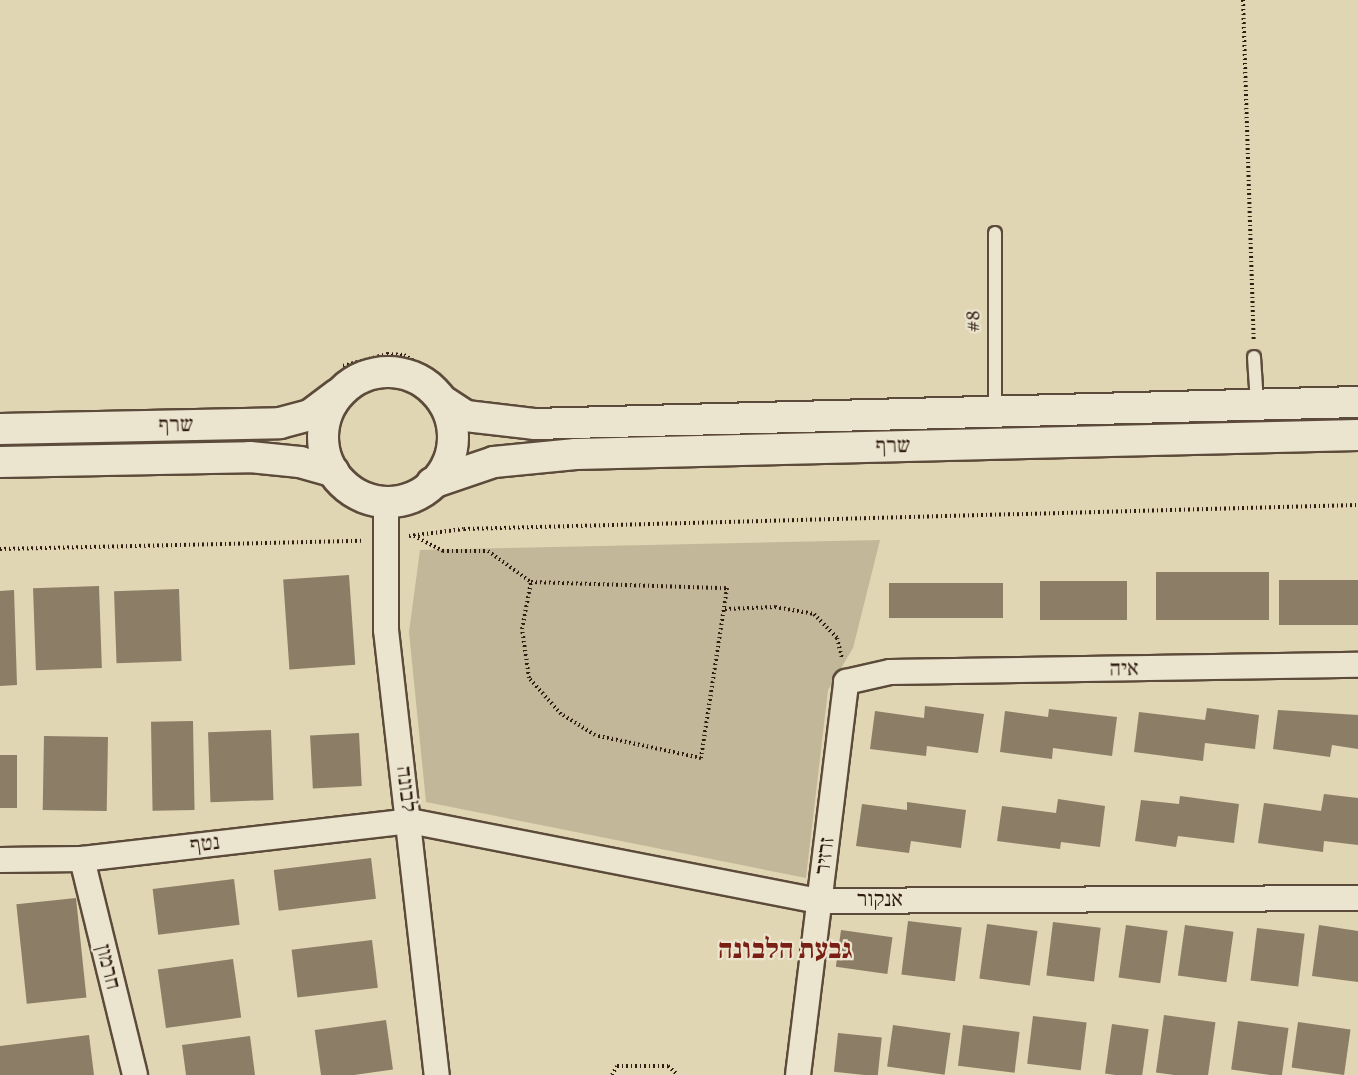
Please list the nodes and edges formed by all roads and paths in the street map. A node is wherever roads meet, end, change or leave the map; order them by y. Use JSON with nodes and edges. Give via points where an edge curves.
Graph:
{"nodes":[{"id":1,"x":1243,"y":0,"type":"edge"},
{"id":2,"x":995,"y":233,"type":"dead end"},
{"id":3,"x":1254,"y":357,"type":"joint"},
{"id":4,"x":342,"y":390,"type":"junction"},
{"id":5,"x":443,"y":401,"type":"junction"},
{"id":6,"x":1358,"y":402,"type":"edge"},
{"id":7,"x":1257,"y":404,"type":"junction"},
{"id":8,"x":995,"y":409,"type":"junction"},
{"id":9,"x":0,"y":429,"type":"edge"},
{"id":10,"x":1358,"y":435,"type":"edge"},
{"id":11,"x":0,"y":462,"type":"edge"},
{"id":12,"x":334,"y":472,"type":"junction"},
{"id":13,"x":432,"y":483,"type":"junction"},
{"id":14,"x":387,"y":502,"type":"junction"},
{"id":15,"x":1358,"y":505,"type":"edge"},
{"id":16,"x":414,"y":536,"type":"junction"},
{"id":17,"x":385,"y":539,"type":"junction"},
{"id":18,"x":0,"y":549,"type":"edge"},
{"id":19,"x":531,"y":582,"type":"junction"},
{"id":20,"x":725,"y":609,"type":"junction"},
{"id":21,"x":1358,"y":665,"type":"edge"},
{"id":22,"x":846,"y":682,"type":"junction"},
{"id":23,"x":410,"y":821,"type":"junction"},
{"id":24,"x":82,"y":859,"type":"junction"},
{"id":25,"x":0,"y":860,"type":"edge"},
{"id":26,"x":1358,"y":898,"type":"edge"},
{"id":27,"x":819,"y":901,"type":"junction"},
{"id":28,"x":135,"y":1075,"type":"edge"},
{"id":29,"x":437,"y":1075,"type":"edge"},
{"id":30,"x":612,"y":1075,"type":"edge"},
{"id":31,"x":678,"y":1075,"type":"edge"},
{"id":32,"x":798,"y":1075,"type":"edge"}],
"edges":[{"from":1,"to":3,"type":"path"},
{"from":2,"to":8,"type":"lane","name":"#8"},
{"from":3,"to":7,"type":"lane"},
{"from":4,"to":5,"type":"street","via":[[367,375],[396,372],[414,377]]},
{"from":4,"to":9,"type":"street","name":"שרף","via":[[310,415],[280,423]]},
{"from":4,"to":12,"type":"street","via":[[324,423],[322,442]]},
{"from":5,"to":8,"type":"street","name":"שרף","via":[[474,418],[534,424]]},
{"from":5,"to":13,"type":"street","via":[[453,435],[444,470]]},
{"from":6,"to":7,"type":"street","name":"שרף"},
{"from":7,"to":8,"type":"street","name":"שרף"},
{"from":10,"to":13,"type":"street","name":"שרף","via":[[565,454],[494,462]]},
{"from":11,"to":12,"type":"street","name":"שרף","via":[[250,457],[300,462]]},
{"from":12,"to":14,"type":"street","via":[[350,490]]},
{"from":13,"to":14,"type":"street","via":[[409,498]]},
{"from":14,"to":17,"type":"street","name":"לבונה"},
{"from":15,"to":16,"type":"path","via":[[464,529]]},
{"from":16,"to":17,"type":"path"},
{"from":16,"to":19,"type":"path","via":[[443,552],[488,550]]},
{"from":17,"to":18,"type":"path","via":[[327,544]]},
{"from":17,"to":23,"type":"street","name":"לבונה","via":[[386,630]]},
{"from":19,"to":20,"type":"path","via":[[727,588]]},
{"from":19,"to":20,"type":"path","via":[[522,629],[528,678],[561,714],[595,735],[702,758]]},
{"from":20,"to":22,"type":"path","via":[[775,607],[814,615],[837,638]]},
{"from":21,"to":22,"type":"street","name":"איה","via":[[890,672]]},
{"from":22,"to":27,"type":"street","name":"זרזיר"},
{"from":23,"to":24,"type":"street","name":"נטף"},
{"from":23,"to":27,"type":"street","name":"אנקור"},
{"from":23,"to":29,"type":"street","name":"לבונה"},
{"from":24,"to":25,"type":"street","name":"נטף"},
{"from":24,"to":28,"type":"street","name":"חרמון"},
{"from":26,"to":27,"type":"street","name":"אנקור"},
{"from":27,"to":32,"type":"street","name":"זרזיר"},
{"from":30,"to":31,"type":"path","via":[[617,1066],[668,1066]]}]}
